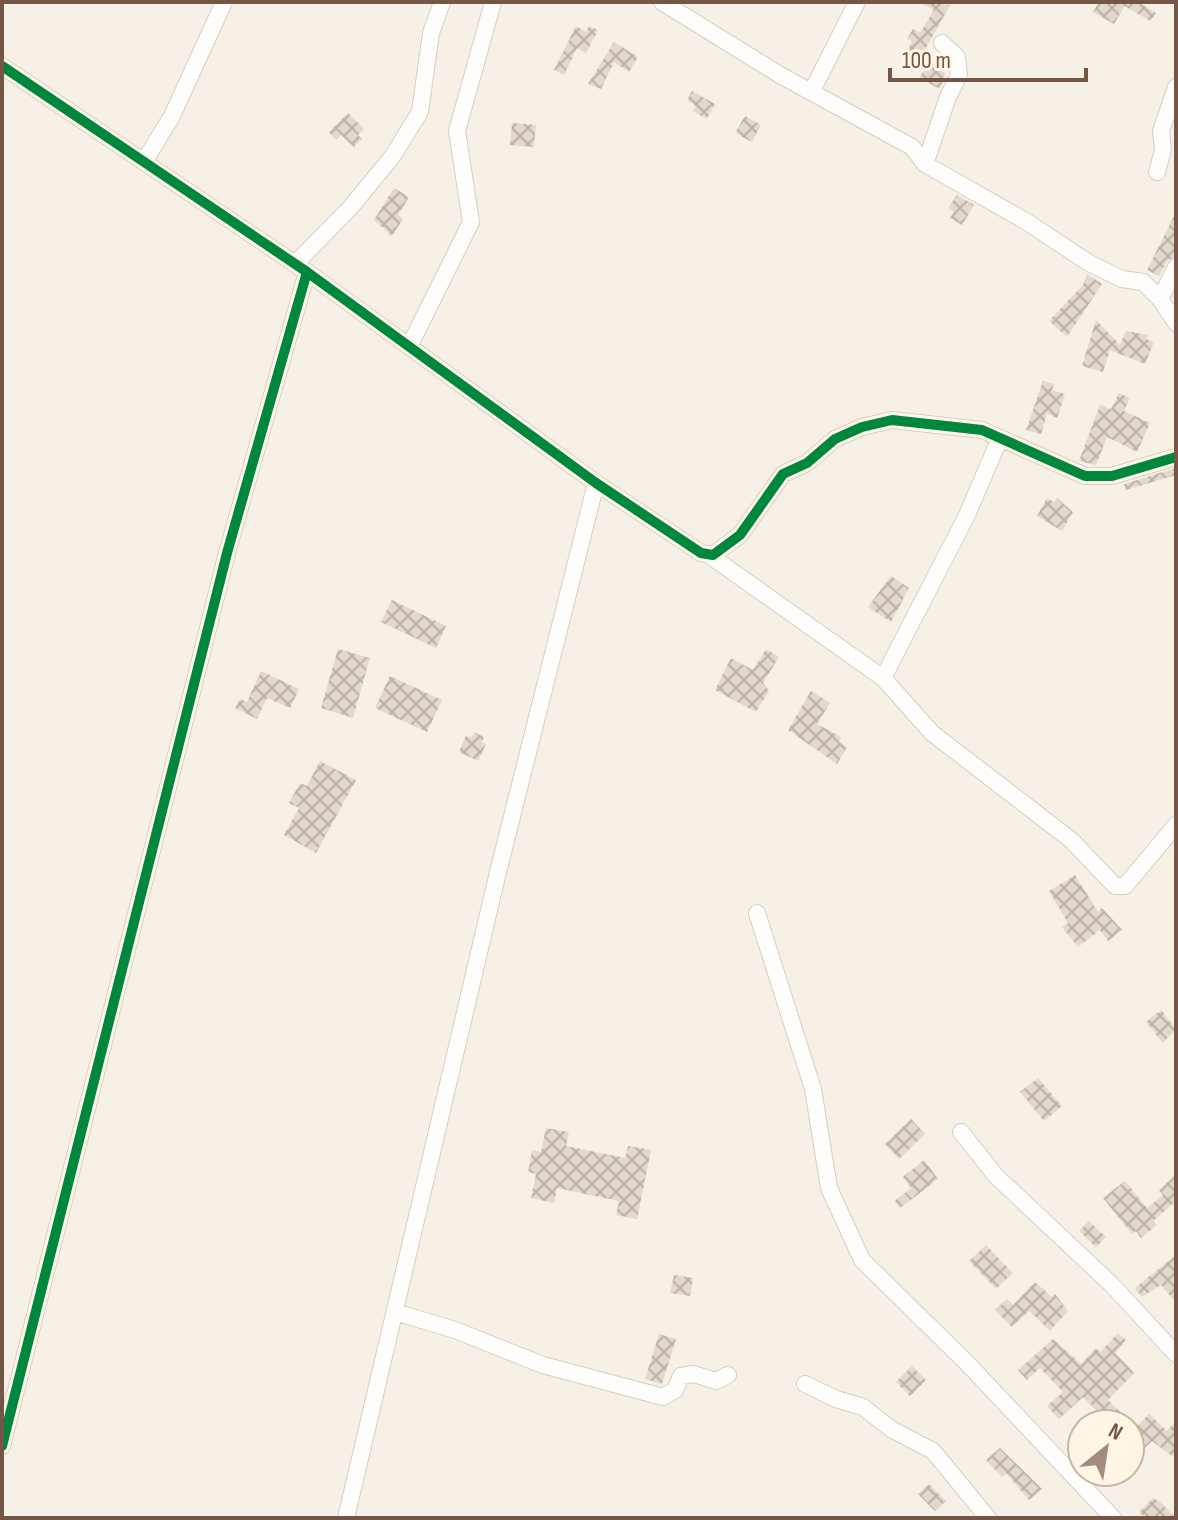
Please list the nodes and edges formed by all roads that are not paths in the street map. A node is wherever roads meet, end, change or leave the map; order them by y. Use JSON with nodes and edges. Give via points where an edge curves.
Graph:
{"nodes":[{"id":1,"x":224,"y":2,"type":"edge"},
{"id":2,"x":442,"y":2,"type":"edge"},
{"id":3,"x":493,"y":2,"type":"edge"},
{"id":4,"x":662,"y":2,"type":"edge"},
{"id":5,"x":857,"y":2,"type":"edge"},
{"id":6,"x":942,"y":43,"type":"dead end"},
{"id":7,"x":2,"y":66,"type":"edge"},
{"id":8,"x":1176,"y":87,"type":"edge"},
{"id":9,"x":812,"y":91,"type":"junction"},
{"id":10,"x":144,"y":162,"type":"junction"},
{"id":11,"x":925,"y":164,"type":"junction"},
{"id":12,"x":1157,"y":172,"type":"dead end"},
{"id":13,"x":1176,"y":267,"type":"edge"},
{"id":14,"x":301,"y":268,"type":"junction"},
{"id":15,"x":1160,"y":299,"type":"junction"},
{"id":16,"x":1176,"y":323,"type":"edge"},
{"id":17,"x":410,"y":345,"type":"junction"},
{"id":18,"x":1000,"y":438,"type":"junction"},
{"id":19,"x":1176,"y":457,"type":"edge"},
{"id":20,"x":596,"y":483,"type":"junction"},
{"id":21,"x":709,"y":555,"type":"junction"},
{"id":22,"x":883,"y":678,"type":"junction"},
{"id":23,"x":1176,"y":825,"type":"edge"},
{"id":24,"x":757,"y":913,"type":"dead end"},
{"id":25,"x":961,"y":1132,"type":"dead end"},
{"id":26,"x":395,"y":1312,"type":"junction"},
{"id":27,"x":1176,"y":1354,"type":"edge"},
{"id":28,"x":728,"y":1375,"type":"dead end"},
{"id":29,"x":805,"y":1384,"type":"dead end"},
{"id":30,"x":9,"y":1385,"type":"edge"},
{"id":31,"x":2,"y":1446,"type":"edge"},
{"id":32,"x":346,"y":1518,"type":"edge"},
{"id":33,"x":988,"y":1518,"type":"edge"},
{"id":34,"x":1113,"y":1518,"type":"edge"}],
"edges":[{"from":1,"to":10,"type":"street","via":[[172,116]]},
{"from":2,"to":14,"type":"street","via":[[431,33],[420,112],[392,157]]},
{"from":3,"to":17,"type":"street","via":[[457,131],[471,222]]},
{"from":4,"to":9,"type":"street"},
{"from":5,"to":9,"type":"street"},
{"from":6,"to":11,"type":"street","via":[[957,57],[959,75]]},
{"from":7,"to":10,"type":"street"},
{"from":8,"to":12,"type":"street","via":[[1161,131]]},
{"from":9,"to":11,"type":"street","via":[[912,147]]},
{"from":10,"to":14,"type":"street"},
{"from":11,"to":15,"type":"street","via":[[1089,263],[1122,279],[1143,282]]},
{"from":13,"to":15,"type":"street"},
{"from":14,"to":17,"type":"street"},
{"from":14,"to":30,"type":"street"},
{"from":15,"to":16,"type":"street"},
{"from":17,"to":20,"type":"street"},
{"from":18,"to":19,"type":"street","via":[[1085,476],[1112,476]]},
{"from":18,"to":21,"type":"street","via":[[953,424],[892,420],[862,427],[783,474],[740,535]]},
{"from":18,"to":22,"type":"street","via":[[967,515]]},
{"from":20,"to":21,"type":"street"},
{"from":20,"to":26,"type":"street"},
{"from":21,"to":22,"type":"street"},
{"from":22,"to":23,"type":"street","via":[[932,733],[1071,840],[1115,886],[1125,886]]},
{"from":24,"to":34,"type":"street","via":[[813,1089],[829,1188],[862,1260]]},
{"from":25,"to":27,"type":"street","via":[[996,1176],[1112,1285]]},
{"from":26,"to":28,"type":"street","via":[[543,1365],[663,1397],[675,1390],[681,1376],[716,1381]]},
{"from":26,"to":32,"type":"street"},
{"from":29,"to":33,"type":"street","via":[[863,1407],[933,1451]]},
{"from":30,"to":31,"type":"street"}]}
